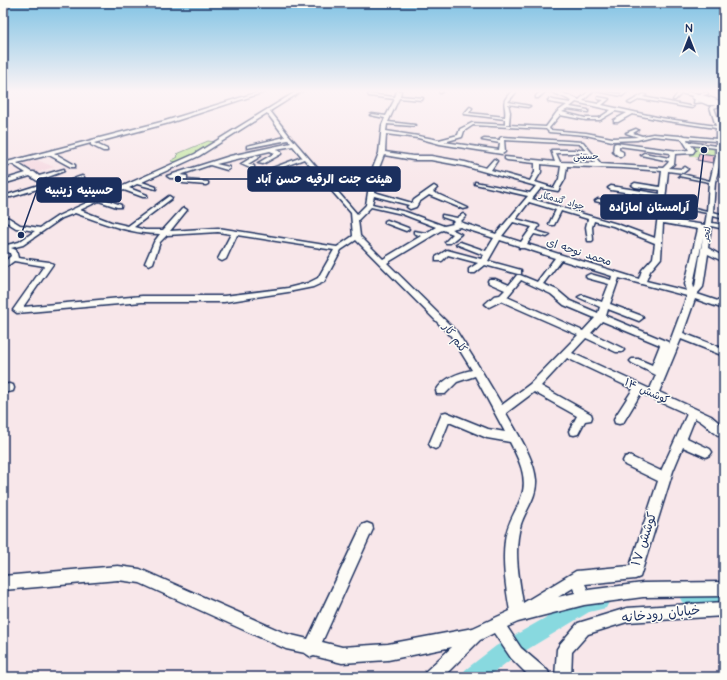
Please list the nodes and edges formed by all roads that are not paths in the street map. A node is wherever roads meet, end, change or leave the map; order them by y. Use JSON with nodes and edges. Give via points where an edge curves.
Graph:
{"nodes":[{"id":1,"x":163,"y":123,"type":"edge"},
{"id":2,"x":169,"y":123,"type":"edge"},
{"id":3,"x":249,"y":123,"type":"edge"},
{"id":4,"x":277,"y":123,"type":"edge"},
{"id":5,"x":385,"y":123,"type":"joint"},
{"id":6,"x":553,"y":123,"type":"edge"},
{"id":7,"x":669,"y":123,"type":"edge"},
{"id":8,"x":679,"y":123,"type":"edge"},
{"id":9,"x":413,"y":125,"type":"dead end"},
{"id":10,"x":506,"y":125,"type":"joint"},
{"id":11,"x":512,"y":126,"type":"junction"},
{"id":12,"x":533,"y":127,"type":"junction"},
{"id":13,"x":684,"y":127,"type":"junction"},
{"id":14,"x":719,"y":127,"type":"edge"},
{"id":15,"x":699,"y":129,"type":"dead end"},
{"id":16,"x":548,"y":130,"type":"junction"},
{"id":17,"x":382,"y":132,"type":"junction"},
{"id":18,"x":539,"y":132,"type":"dead end"},
{"id":19,"x":569,"y":133,"type":"junction"},
{"id":20,"x":289,"y":138,"type":"junction"},
{"id":21,"x":516,"y":138,"type":"junction"},
{"id":22,"x":551,"y":141,"type":"junction"},
{"id":23,"x":439,"y":142,"type":"junction"},
{"id":24,"x":502,"y":142,"type":"junction"},
{"id":25,"x":571,"y":142,"type":"junction"},
{"id":26,"x":614,"y":142,"type":"junction"},
{"id":27,"x":686,"y":143,"type":"junction"},
{"id":28,"x":93,"y":144,"type":"junction"},
{"id":29,"x":294,"y":144,"type":"junction"},
{"id":30,"x":715,"y":144,"type":"junction"},
{"id":31,"x":257,"y":145,"type":"junction"},
{"id":32,"x":481,"y":145,"type":"junction"},
{"id":33,"x":249,"y":147,"type":"dead end"},
{"id":34,"x":271,"y":149,"type":"junction"},
{"id":35,"x":105,"y":150,"type":"dead end"},
{"id":36,"x":265,"y":150,"type":"junction"},
{"id":37,"x":670,"y":150,"type":"junction"},
{"id":38,"x":495,"y":151,"type":"junction"},
{"id":39,"x":558,"y":151,"type":"junction"},
{"id":40,"x":571,"y":152,"type":"junction"},
{"id":41,"x":590,"y":152,"type":"junction"},
{"id":42,"x":382,"y":153,"type":"junction"},
{"id":43,"x":50,"y":154,"type":"junction"},
{"id":44,"x":620,"y":155,"type":"dead end"},
{"id":45,"x":644,"y":155,"type":"dead end"},
{"id":46,"x":258,"y":156,"type":"dead end"},
{"id":47,"x":232,"y":157,"type":"junction"},
{"id":48,"x":306,"y":157,"type":"junction"},
{"id":49,"x":507,"y":158,"type":"dead end"},
{"id":50,"x":655,"y":160,"type":"junction"},
{"id":51,"x":672,"y":160,"type":"junction"},
{"id":52,"x":12,"y":162,"type":"junction"},
{"id":53,"x":538,"y":162,"type":"junction"},
{"id":54,"x":261,"y":163,"type":"dead end"},
{"id":55,"x":719,"y":163,"type":"edge"},
{"id":56,"x":561,"y":164,"type":"junction"},
{"id":57,"x":3,"y":165,"type":"edge"},
{"id":58,"x":580,"y":165,"type":"junction"},
{"id":59,"x":599,"y":165,"type":"junction"},
{"id":60,"x":73,"y":166,"type":"dead end"},
{"id":61,"x":211,"y":167,"type":"junction"},
{"id":62,"x":227,"y":168,"type":"dead end"},
{"id":63,"x":666,"y":168,"type":"junction"},
{"id":64,"x":685,"y":168,"type":"dead end"},
{"id":65,"x":62,"y":170,"type":"dead end"},
{"id":66,"x":274,"y":170,"type":"dead end"},
{"id":67,"x":487,"y":171,"type":"junction"},
{"id":68,"x":701,"y":171,"type":"dead end"},
{"id":69,"x":713,"y":171,"type":"junction"},
{"id":70,"x":160,"y":173,"type":"junction"},
{"id":71,"x":32,"y":174,"type":"junction"},
{"id":72,"x":170,"y":176,"type":"junction"},
{"id":73,"x":682,"y":176,"type":"dead end"},
{"id":74,"x":639,"y":177,"type":"dead end"},
{"id":75,"x":38,"y":178,"type":"junction"},
{"id":76,"x":82,"y":178,"type":"dead end"},
{"id":77,"x":698,"y":178,"type":"junction"},
{"id":78,"x":707,"y":181,"type":"junction"},
{"id":79,"x":3,"y":182,"type":"edge"},
{"id":80,"x":71,"y":182,"type":"junction"},
{"id":81,"x":138,"y":183,"type":"junction"},
{"id":82,"x":206,"y":183,"type":"dead end"},
{"id":83,"x":477,"y":183,"type":"dead end"},
{"id":84,"x":531,"y":184,"type":"junction"},
{"id":85,"x":635,"y":185,"type":"dead end"},
{"id":86,"x":49,"y":186,"type":"junction"},
{"id":87,"x":539,"y":186,"type":"junction"},
{"id":88,"x":643,"y":186,"type":"junction"},
{"id":89,"x":124,"y":188,"type":"junction"},
{"id":90,"x":154,"y":188,"type":"dead end"},
{"id":91,"x":434,"y":188,"type":"dead end"},
{"id":92,"x":611,"y":188,"type":"dead end"},
{"id":93,"x":29,"y":190,"type":"junction"},
{"id":94,"x":428,"y":192,"type":"junction"},
{"id":95,"x":107,"y":193,"type":"junction"},
{"id":96,"x":371,"y":193,"type":"junction"},
{"id":97,"x":9,"y":196,"type":"dead end"},
{"id":98,"x":145,"y":196,"type":"dead end"},
{"id":99,"x":662,"y":196,"type":"junction"},
{"id":100,"x":531,"y":197,"type":"junction"},
{"id":101,"x":169,"y":198,"type":"dead end"},
{"id":102,"x":98,"y":199,"type":"junction"},
{"id":103,"x":598,"y":201,"type":"dead end"},
{"id":104,"x":369,"y":205,"type":"junction"},
{"id":105,"x":414,"y":205,"type":"junction"},
{"id":106,"x":119,"y":206,"type":"dead end"},
{"id":107,"x":466,"y":208,"type":"dead end"},
{"id":108,"x":74,"y":210,"type":"junction"},
{"id":109,"x":184,"y":210,"type":"dead end"},
{"id":110,"x":559,"y":210,"type":"junction"},
{"id":111,"x":708,"y":213,"type":"junction"},
{"id":112,"x":406,"y":214,"type":"junction"},
{"id":113,"x":444,"y":216,"type":"dead end"},
{"id":114,"x":660,"y":217,"type":"junction"},
{"id":115,"x":724,"y":217,"type":"edge"},
{"id":116,"x":591,"y":218,"type":"junction"},
{"id":117,"x":3,"y":219,"type":"edge"},
{"id":118,"x":460,"y":220,"type":"junction"},
{"id":119,"x":513,"y":220,"type":"junction"},
{"id":120,"x":354,"y":222,"type":"junction"},
{"id":121,"x":387,"y":222,"type":"dead end"},
{"id":122,"x":552,"y":224,"type":"dead end"},
{"id":123,"x":709,"y":224,"type":"junction"},
{"id":124,"x":395,"y":225,"type":"junction"},
{"id":125,"x":702,"y":228,"type":"junction"},
{"id":126,"x":724,"y":228,"type":"edge"},
{"id":127,"x":128,"y":229,"type":"junction"},
{"id":128,"x":406,"y":229,"type":"dead end"},
{"id":129,"x":441,"y":229,"type":"junction"},
{"id":130,"x":40,"y":230,"type":"junction"},
{"id":131,"x":164,"y":232,"type":"junction"},
{"id":132,"x":235,"y":232,"type":"junction"},
{"id":133,"x":416,"y":232,"type":"dead end"},
{"id":134,"x":532,"y":232,"type":"junction"},
{"id":135,"x":427,"y":236,"type":"junction"},
{"id":136,"x":547,"y":236,"type":"dead end"},
{"id":137,"x":357,"y":237,"type":"junction"},
{"id":138,"x":497,"y":238,"type":"junction"},
{"id":139,"x":590,"y":240,"type":"dead end"},
{"id":140,"x":448,"y":242,"type":"dead end"},
{"id":141,"x":658,"y":242,"type":"junction"},
{"id":142,"x":460,"y":244,"type":"dead end"},
{"id":143,"x":522,"y":246,"type":"junction"},
{"id":144,"x":4,"y":248,"type":"edge"},
{"id":145,"x":338,"y":248,"type":"junction"},
{"id":146,"x":705,"y":249,"type":"junction"},
{"id":147,"x":488,"y":254,"type":"junction"},
{"id":148,"x":558,"y":257,"type":"junction"},
{"id":149,"x":12,"y":259,"type":"junction"},
{"id":150,"x":222,"y":259,"type":"dead end"},
{"id":151,"x":439,"y":259,"type":"dead end"},
{"id":152,"x":703,"y":259,"type":"junction"},
{"id":153,"x":724,"y":260,"type":"edge"},
{"id":154,"x":383,"y":262,"type":"junction"},
{"id":155,"x":149,"y":263,"type":"dead end"},
{"id":156,"x":483,"y":263,"type":"junction"},
{"id":157,"x":3,"y":267,"type":"edge"},
{"id":158,"x":472,"y":271,"type":"dead end"},
{"id":159,"x":518,"y":272,"type":"dead end"},
{"id":160,"x":590,"y":276,"type":"dead end"},
{"id":161,"x":615,"y":279,"type":"junction"},
{"id":162,"x":492,"y":281,"type":"dead end"},
{"id":163,"x":642,"y":281,"type":"junction"},
{"id":164,"x":539,"y":285,"type":"junction"},
{"id":165,"x":510,"y":289,"type":"junction"},
{"id":166,"x":692,"y":295,"type":"junction"},
{"id":167,"x":582,"y":297,"type":"dead end"},
{"id":168,"x":502,"y":298,"type":"junction"},
{"id":169,"x":489,"y":304,"type":"dead end"},
{"id":170,"x":605,"y":305,"type":"junction"},
{"id":171,"x":724,"y":306,"type":"edge"},
{"id":172,"x":601,"y":317,"type":"junction"},
{"id":173,"x":640,"y":318,"type":"dead end"},
{"id":174,"x":678,"y":334,"type":"junction"},
{"id":175,"x":585,"y":335,"type":"junction"},
{"id":176,"x":619,"y":350,"type":"dead end"},
{"id":177,"x":724,"y":353,"type":"edge"},
{"id":178,"x":566,"y":354,"type":"junction"},
{"id":179,"x":635,"y":361,"type":"dead end"},
{"id":180,"x":478,"y":372,"type":"junction"},
{"id":181,"x":658,"y":372,"type":"junction"},
{"id":182,"x":534,"y":386,"type":"junction"},
{"id":183,"x":639,"y":388,"type":"junction"},
{"id":184,"x":441,"y":391,"type":"dead end"},
{"id":185,"x":653,"y":394,"type":"junction"},
{"id":186,"x":501,"y":411,"type":"junction"},
{"id":187,"x":693,"y":412,"type":"junction"},
{"id":188,"x":619,"y":420,"type":"dead end"},
{"id":189,"x":574,"y":431,"type":"dead end"},
{"id":190,"x":724,"y":433,"type":"edge"},
{"id":191,"x":513,"y":438,"type":"junction"},
{"id":192,"x":680,"y":440,"type":"junction"},
{"id":193,"x":435,"y":444,"type":"dead end"},
{"id":194,"x":706,"y":452,"type":"dead end"},
{"id":195,"x":629,"y":461,"type":"dead end"},
{"id":196,"x":664,"y":478,"type":"junction"},
{"id":197,"x":367,"y":529,"type":"dead end"},
{"id":198,"x":576,"y":578,"type":"junction"},
{"id":199,"x":3,"y":583,"type":"edge"},
{"id":200,"x":724,"y":589,"type":"edge"},
{"id":201,"x":584,"y":598,"type":"junction"},
{"id":202,"x":724,"y":609,"type":"edge"},
{"id":203,"x":518,"y":615,"type":"junction"},
{"id":204,"x":496,"y":624,"type":"junction"},
{"id":205,"x":475,"y":636,"type":"junction"},
{"id":206,"x":311,"y":648,"type":"junction"},
{"id":207,"x":432,"y":677,"type":"edge"},
{"id":208,"x":542,"y":677,"type":"edge"},
{"id":209,"x":563,"y":677,"type":"edge"}],
"edges":[{"from":1,"to":52,"type":"street"},
{"from":2,"to":28,"type":"street"},
{"from":3,"to":70,"type":"street","via":[[197,155]]},
{"from":4,"to":20,"type":"street"},
{"from":5,"to":9,"type":"street"},
{"from":5,"to":17,"type":"street"},
{"from":6,"to":16,"type":"street"},
{"from":7,"to":13,"type":"street"},
{"from":8,"to":13,"type":"street"},
{"from":10,"to":11,"type":"street"},
{"from":10,"to":23,"type":"street","via":[[469,125],[462,130],[460,136]]},
{"from":11,"to":12,"type":"street","via":[[527,124]]},
{"from":11,"to":21,"type":"street"},
{"from":12,"to":16,"type":"street"},
{"from":12,"to":18,"type":"street","via":[[534,132]]},
{"from":13,"to":14,"type":"street"},
{"from":13,"to":15,"type":"street"},
{"from":13,"to":26,"type":"street","via":[[618,139]]},
{"from":13,"to":27,"type":"street"},
{"from":13,"to":30,"type":"street"},
{"from":14,"to":30,"type":"street","name":"لتحر"},
{"from":14,"to":55,"type":"street","name":"لتحر"},
{"from":16,"to":19,"type":"street"},
{"from":17,"to":23,"type":"street"},
{"from":17,"to":42,"type":"street"},
{"from":19,"to":25,"type":"street"},
{"from":19,"to":26,"type":"street"},
{"from":20,"to":29,"type":"street"},
{"from":20,"to":31,"type":"street"},
{"from":21,"to":22,"type":"street"},
{"from":21,"to":24,"type":"street","via":[[502,138]]},
{"from":22,"to":25,"type":"street"},
{"from":22,"to":39,"type":"street"},
{"from":23,"to":32,"type":"street"},
{"from":24,"to":32,"type":"street"},
{"from":24,"to":38,"type":"street","via":[[502,152]]},
{"from":25,"to":41,"type":"street","via":[[583,143]]},
{"from":26,"to":37,"type":"street"},
{"from":26,"to":44,"type":"street","via":[[616,152],[620,152]]},
{"from":27,"to":30,"type":"street"},
{"from":27,"to":37,"type":"street","via":[[691,152]]},
{"from":28,"to":35,"type":"street"},
{"from":28,"to":43,"type":"street"},
{"from":29,"to":34,"type":"street"},
{"from":29,"to":48,"type":"street"},
{"from":30,"to":55,"type":"street","name":"لتحر"},
{"from":31,"to":33,"type":"street"},
{"from":31,"to":36,"type":"street"},
{"from":32,"to":38,"type":"street"},
{"from":34,"to":36,"type":"street"},
{"from":34,"to":54,"type":"street","via":[[278,153]]},
{"from":36,"to":47,"type":"street"},
{"from":37,"to":51,"type":"street"},
{"from":38,"to":67,"type":"street","via":[[494,159]]},
{"from":39,"to":40,"type":"street"},
{"from":39,"to":56,"type":"street","via":[[553,151]]},
{"from":40,"to":41,"type":"street"},
{"from":40,"to":58,"type":"street"},
{"from":41,"to":59,"type":"street"},
{"from":42,"to":67,"type":"street","via":[[431,158]]},
{"from":42,"to":96,"type":"street","via":[[374,173]]},
{"from":43,"to":52,"type":"street"},
{"from":43,"to":60,"type":"street"},
{"from":45,"to":50,"type":"street"},
{"from":46,"to":47,"type":"street","via":[[251,164]]},
{"from":47,"to":61,"type":"street"},
{"from":48,"to":66,"type":"street"},
{"from":48,"to":120,"type":"street","via":[[354,213]]},
{"from":49,"to":53,"type":"street","name":"حسینی"},
{"from":50,"to":51,"type":"street"},
{"from":50,"to":63,"type":"street"},
{"from":51,"to":63,"type":"street"},
{"from":52,"to":57,"type":"street"},
{"from":52,"to":71,"type":"street"},
{"from":53,"to":56,"type":"street","name":"حسینی"},
{"from":53,"to":84,"type":"street","via":[[538,172]]},
{"from":55,"to":69,"type":"street","name":"لتحر"},
{"from":56,"to":58,"type":"street","name":"حسینی"},
{"from":56,"to":87,"type":"street","via":[[562,179],[556,190]]},
{"from":58,"to":59,"type":"street","name":"حسینی"},
{"from":59,"to":63,"type":"street","name":"حسینی"},
{"from":61,"to":62,"type":"street"},
{"from":61,"to":72,"type":"street","via":[[205,171],[200,167]]},
{"from":63,"to":64,"type":"street","via":[[683,171]]},
{"from":63,"to":99,"type":"street"},
{"from":65,"to":75,"type":"street"},
{"from":67,"to":84,"type":"street"},
{"from":68,"to":77,"type":"street"},
{"from":69,"to":78,"type":"street","name":"لتحر"},
{"from":69,"to":111,"type":"street","name":"لتحر"},
{"from":70,"to":72,"type":"street"},
{"from":70,"to":81,"type":"street"},
{"from":71,"to":75,"type":"street"},
{"from":71,"to":79,"type":"street"},
{"from":72,"to":82,"type":"street","via":[[185,176],[183,181]]},
{"from":73,"to":77,"type":"street"},
{"from":74,"to":88,"type":"street"},
{"from":75,"to":86,"type":"street"},
{"from":75,"to":93,"type":"street","via":[[22,182]]},
{"from":76,"to":80,"type":"street"},
{"from":77,"to":78,"type":"street"},
{"from":78,"to":111,"type":"street","name":"لتحر"},
{"from":80,"to":86,"type":"street","via":[[58,187]]},
{"from":80,"to":95,"type":"street"},
{"from":81,"to":89,"type":"street"},
{"from":81,"to":90,"type":"street"},
{"from":83,"to":100,"type":"street","name":"جواد گندمکار"},
{"from":84,"to":87,"type":"street"},
{"from":85,"to":88,"type":"street"},
{"from":86,"to":93,"type":"street"},
{"from":87,"to":100,"type":"street"},
{"from":88,"to":99,"type":"street"},
{"from":89,"to":95,"type":"street"},
{"from":89,"to":98,"type":"street"},
{"from":91,"to":94,"type":"street"},
{"from":92,"to":99,"type":"street"},
{"from":93,"to":97,"type":"street"},
{"from":94,"to":105,"type":"street"},
{"from":94,"to":107,"type":"street"},
{"from":95,"to":102,"type":"street"},
{"from":96,"to":104,"type":"street"},
{"from":96,"to":105,"type":"street"},
{"from":99,"to":111,"type":"street"},
{"from":99,"to":114,"type":"street"},
{"from":100,"to":110,"type":"street","name":"جواد گندمکار"},
{"from":100,"to":119,"type":"street"},
{"from":101,"to":127,"type":"street"},
{"from":102,"to":106,"type":"street"},
{"from":102,"to":108,"type":"street"},
{"from":103,"to":114,"type":"street"},
{"from":104,"to":112,"type":"street"},
{"from":104,"to":120,"type":"street"},
{"from":105,"to":112,"type":"street","via":[[411,205]]},
{"from":108,"to":127,"type":"street"},
{"from":108,"to":130,"type":"street"},
{"from":109,"to":131,"type":"street"},
{"from":110,"to":116,"type":"street","name":"جواد گندمکار"},
{"from":110,"to":122,"type":"street"},
{"from":111,"to":115,"type":"street"},
{"from":111,"to":123,"type":"street","name":"لتحر"},
{"from":111,"to":125,"type":"street","name":"لتحر"},
{"from":112,"to":124,"type":"street"},
{"from":112,"to":129,"type":"street"},
{"from":113,"to":118,"type":"street","name":"محمد نوحه ای"},
{"from":114,"to":125,"type":"street"},
{"from":114,"to":141,"type":"street"},
{"from":116,"to":139,"type":"street"},
{"from":116,"to":141,"type":"street","name":"جواد گندمکار"},
{"from":117,"to":130,"type":"street","via":[[18,227]]},
{"from":118,"to":129,"type":"street"},
{"from":118,"to":138,"type":"street","name":"محمد نوحه ای"},
{"from":119,"to":134,"type":"street","via":[[536,226]]},
{"from":119,"to":138,"type":"street"},
{"from":120,"to":137,"type":"street"},
{"from":121,"to":124,"type":"street"},
{"from":123,"to":126,"type":"street"},
{"from":123,"to":146,"type":"street","name":"لتحر"},
{"from":124,"to":128,"type":"street"},
{"from":125,"to":166,"type":"street","name":"لتحر","via":[[690,284]]},
{"from":127,"to":131,"type":"street"},
{"from":129,"to":135,"type":"street"},
{"from":129,"to":140,"type":"street","via":[[458,234]]},
{"from":130,"to":144,"type":"street","via":[[21,244]]},
{"from":131,"to":132,"type":"street"},
{"from":131,"to":155,"type":"street","via":[[156,242]]},
{"from":132,"to":145,"type":"street"},
{"from":132,"to":150,"type":"street"},
{"from":133,"to":135,"type":"street"},
{"from":134,"to":136,"type":"street"},
{"from":134,"to":143,"type":"street"},
{"from":135,"to":154,"type":"street"},
{"from":137,"to":145,"type":"street"},
{"from":137,"to":154,"type":"street","name":"کلم کار"},
{"from":138,"to":143,"type":"street","name":"محمد نوحه ای"},
{"from":138,"to":147,"type":"street"},
{"from":141,"to":163,"type":"street","via":[[657,258],[646,270]]},
{"from":142,"to":147,"type":"street"},
{"from":143,"to":148,"type":"street","name":"محمد نوحه ای"},
{"from":144,"to":149,"type":"street","via":[[15,254]]},
{"from":145,"to":149,"type":"street","via":[[321,280],[288,290],[224,299],[142,299],[17,310],[49,264]]},
{"from":146,"to":152,"type":"street","name":"لتحر"},
{"from":146,"to":153,"type":"street"},
{"from":147,"to":156,"type":"street"},
{"from":148,"to":161,"type":"street","name":"محمد نوحه ای"},
{"from":148,"to":164,"type":"street"},
{"from":149,"to":157,"type":"street"},
{"from":151,"to":156,"type":"street","via":[[447,252]]},
{"from":152,"to":153,"type":"street"},
{"from":152,"to":166,"type":"street","name":"لتحر","via":[[698,287]]},
{"from":154,"to":180,"type":"street","name":"کلم کار","via":[[444,323]]},
{"from":156,"to":158,"type":"street"},
{"from":156,"to":159,"type":"street"},
{"from":160,"to":161,"type":"street"},
{"from":161,"to":163,"type":"street","name":"محمد نوحه ای"},
{"from":161,"to":170,"type":"street"},
{"from":162,"to":165,"type":"street"},
{"from":163,"to":166,"type":"street","name":"محمد نوحه ای"},
{"from":164,"to":165,"type":"street","via":[[520,277]]},
{"from":164,"to":172,"type":"street","via":[[554,292],[567,303]]},
{"from":165,"to":168,"type":"street"},
{"from":166,"to":171,"type":"street","name":"محمد نوحه ای"},
{"from":166,"to":174,"type":"street","name":"لتحر"},
{"from":167,"to":170,"type":"street"},
{"from":168,"to":169,"type":"street","via":[[497,298]]},
{"from":168,"to":175,"type":"street"},
{"from":170,"to":172,"type":"street"},
{"from":170,"to":173,"type":"street"},
{"from":172,"to":175,"type":"street"},
{"from":172,"to":181,"type":"street","via":[[665,344]]},
{"from":174,"to":177,"type":"street"},
{"from":174,"to":181,"type":"street","name":"لتحر"},
{"from":175,"to":176,"type":"street"},
{"from":175,"to":178,"type":"street"},
{"from":178,"to":182,"type":"street"},
{"from":178,"to":183,"type":"street","name":"کوشش ۱۴"},
{"from":179,"to":181,"type":"street"},
{"from":180,"to":184,"type":"street","via":[[458,376]]},
{"from":180,"to":186,"type":"street","name":"کلم کار"},
{"from":181,"to":185,"type":"street","name":"لتحر"},
{"from":182,"to":186,"type":"street"},
{"from":182,"to":189,"type":"street","via":[[585,416]]},
{"from":183,"to":185,"type":"street","name":"کوشش ۱۴"},
{"from":183,"to":188,"type":"street"},
{"from":185,"to":187,"type":"street","name":"کوشش ۱۴"},
{"from":186,"to":191,"type":"street","name":"کلم کار"},
{"from":187,"to":190,"type":"street","name":"کوشش ۱۴","via":[[708,419]]},
{"from":187,"to":192,"type":"street","name":"کوشش ۱۷"},
{"from":191,"to":193,"type":"street","via":[[487,433],[446,416]]},
{"from":191,"to":203,"type":"street","name":"کلم کار","via":[[526,464],[530,483],[528,496],[513,530],[512,581]]},
{"from":192,"to":194,"type":"street"},
{"from":192,"to":196,"type":"street","name":"کوشش ۱۷"},
{"from":195,"to":196,"type":"street"},
{"from":196,"to":198,"type":"street","name":"کوشش ۱۷","via":[[635,572]]},
{"from":197,"to":206,"type":"street"},
{"from":198,"to":201,"type":"street"},
{"from":198,"to":203,"type":"street","name":"کوشش ۱۷"},
{"from":199,"to":206,"type":"street","via":[[118,573],[140,576],[286,641]]},
{"from":200,"to":201,"type":"street","via":[[643,590]]},
{"from":201,"to":203,"type":"street"},
{"from":202,"to":209,"type":"street","name":"خیابان رودخانه","via":[[627,615],[583,628],[565,649]]},
{"from":203,"to":204,"type":"street"},
{"from":204,"to":205,"type":"street"},
{"from":204,"to":208,"type":"street","via":[[516,653]]},
{"from":205,"to":206,"type":"street","via":[[373,654],[342,655]]},
{"from":205,"to":207,"type":"street"}]}
